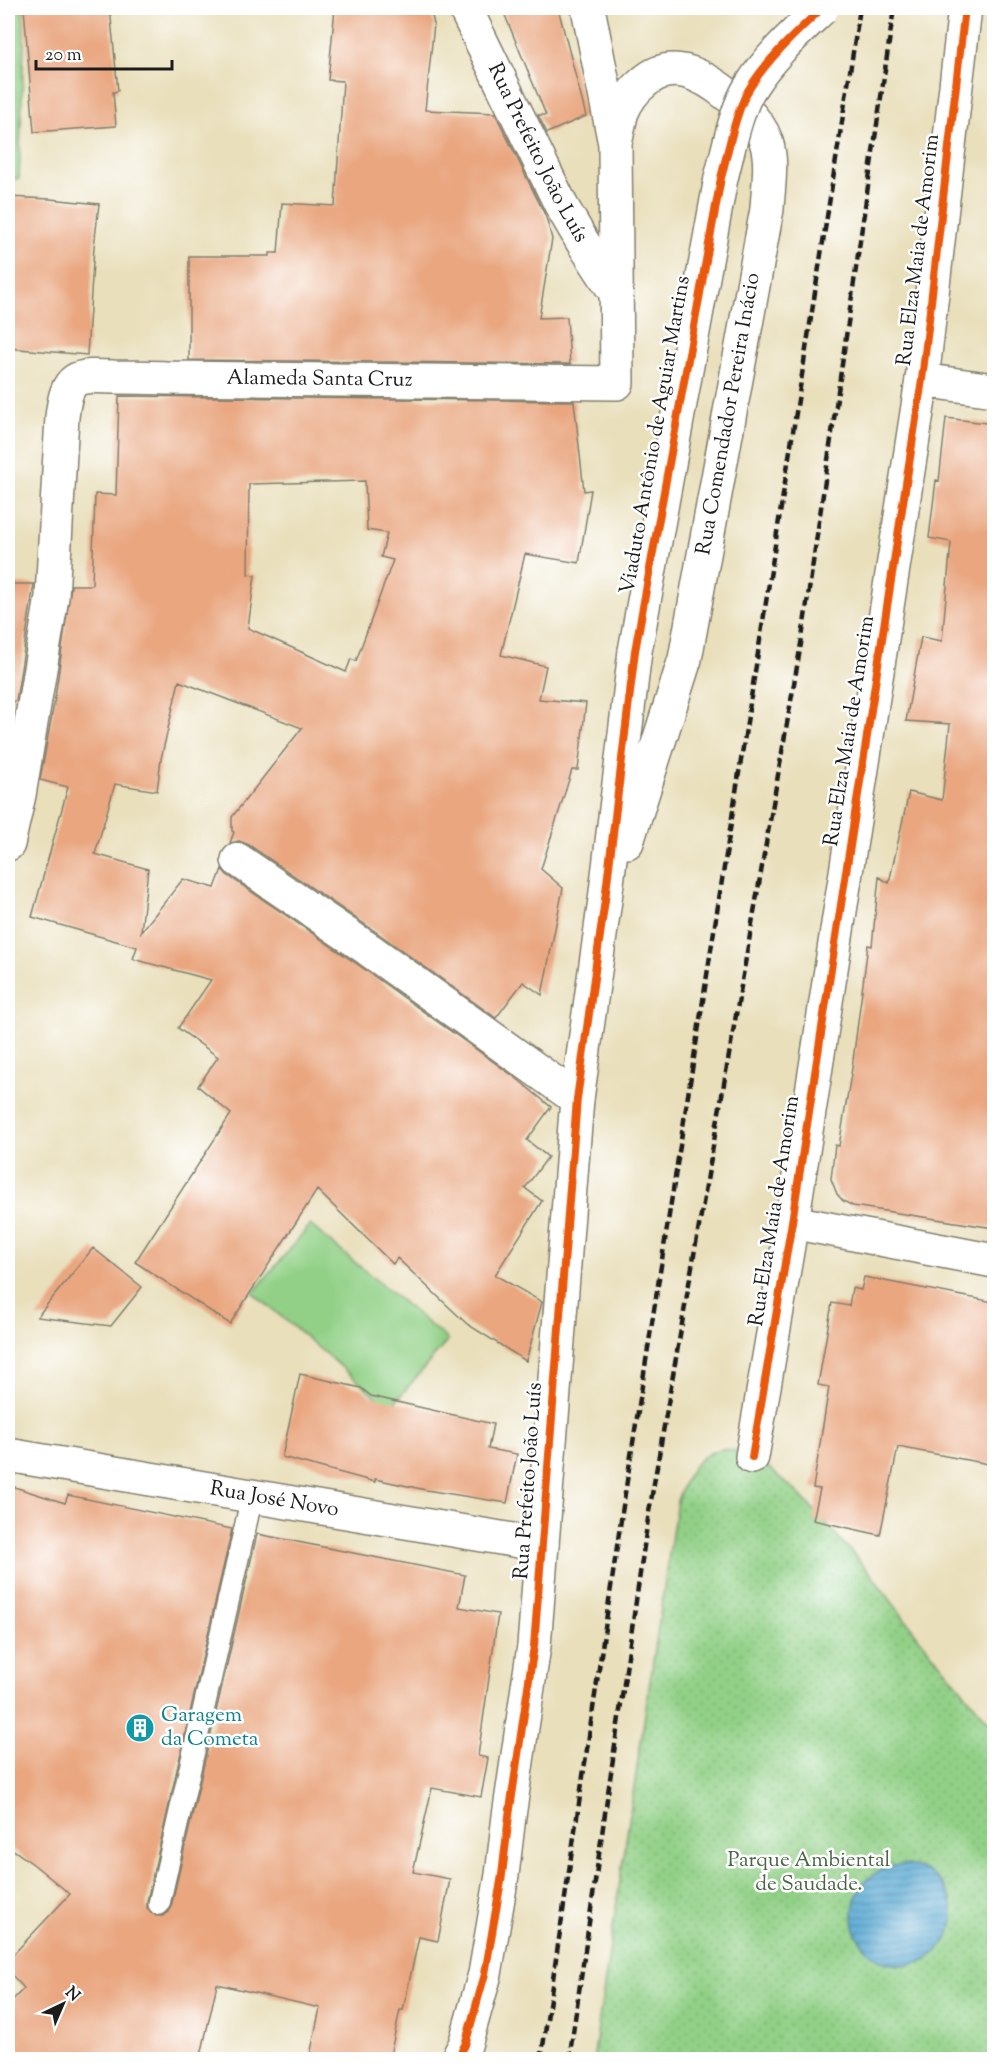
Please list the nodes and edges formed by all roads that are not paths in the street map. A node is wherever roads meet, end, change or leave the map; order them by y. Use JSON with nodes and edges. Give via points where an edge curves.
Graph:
{"nodes":[{"id":1,"x":465,"y":8,"type":"edge"},
{"id":2,"x":588,"y":8,"type":"edge"},
{"id":3,"x":822,"y":8,"type":"edge"},
{"id":4,"x":965,"y":8,"type":"edge"},
{"id":5,"x":615,"y":144,"type":"junction"},
{"id":6,"x":616,"y":293,"type":"junction"},
{"id":7,"x":922,"y":380,"type":"junction"},
{"id":8,"x":617,"y":383,"type":"joint"},
{"id":9,"x":994,"y":390,"type":"edge"},
{"id":10,"x":8,"y":844,"type":"edge"},
{"id":11,"x":238,"y":860,"type":"dead end"},
{"id":12,"x":605,"y":900,"type":"junction"},
{"id":13,"x":577,"y":1099,"type":"junction"},
{"id":14,"x":792,"y":1222,"type":"junction"},
{"id":15,"x":994,"y":1261,"type":"edge"},
{"id":16,"x":8,"y":1455,"type":"edge"},
{"id":17,"x":752,"y":1457,"type":"dead end"},
{"id":18,"x":252,"y":1497,"type":"junction"},
{"id":19,"x":542,"y":1545,"type":"junction"},
{"id":20,"x":159,"y":1904,"type":"dead end"},
{"id":21,"x":457,"y":2060,"type":"edge"}],
"edges":[{"from":1,"to":6,"type":"street","name":"Rua Prefeito João Luís","via":[[561,205]]},
{"from":2,"to":5,"type":"street"},
{"from":3,"to":12,"type":"street","name":"Viaduto Antônio de Aguiar Martins","bridge":true,"via":[[771,59],[749,88],[721,178],[635,651]]},
{"from":4,"to":7,"type":"street","name":"Rua Elza Maia de Amorim"},
{"from":5,"to":6,"type":"street","name":"Rua Prefeito João Luís"},
{"from":5,"to":12,"type":"street","name":"Rua Comendador Pereira Inácio","via":[[632,92],[660,71],[677,69],[697,74],[736,101],[766,140],[770,166],[766,209],[685,658]]},
{"from":6,"to":8,"type":"street","name":"Rua Prefeito João Luís"},
{"from":7,"to":9,"type":"street"},
{"from":7,"to":14,"type":"street","name":"Rua Elza Maia de Amorim"},
{"from":8,"to":10,"type":"street","name":"Alameda Santa Cruz","via":[[93,374],[80,378],[69,387],[63,407],[52,597]]},
{"from":11,"to":13,"type":"street"},
{"from":12,"to":13,"type":"street","name":"Rua Prefeito João Luís"},
{"from":13,"to":19,"type":"street","name":"Rua Prefeito João Luís"},
{"from":14,"to":15,"type":"street"},
{"from":14,"to":17,"type":"street","name":"Rua Elza Maia de Amorim"},
{"from":16,"to":18,"type":"street","name":"Rua José Novo"},
{"from":18,"to":19,"type":"street","name":"Rua José Novo"},
{"from":18,"to":20,"type":"lane"},
{"from":19,"to":21,"type":"street","name":"Rua Prefeito João Luís","via":[[534,1646],[502,1875],[485,1974]]}]}
